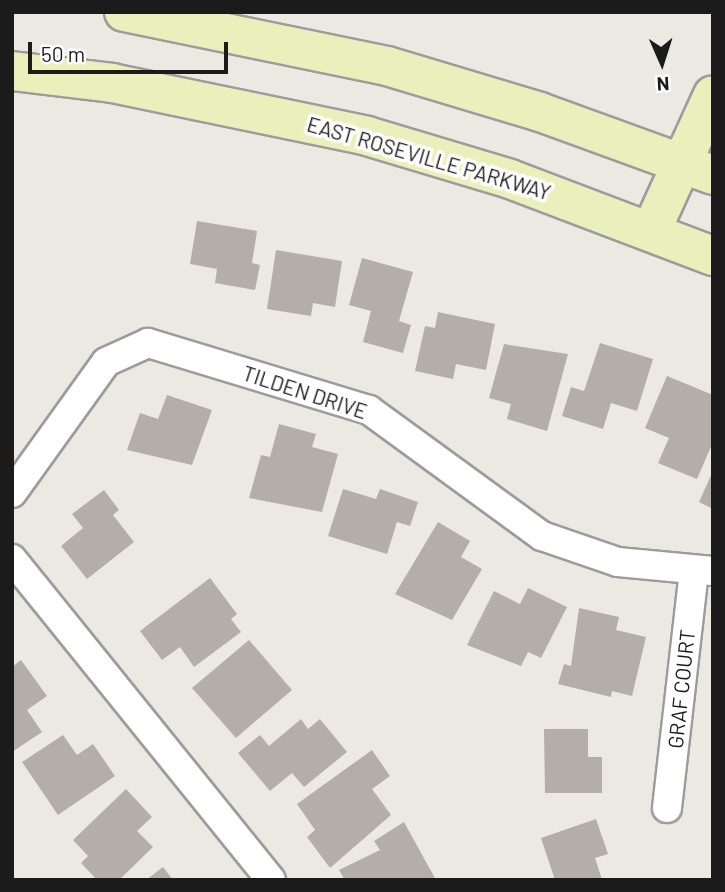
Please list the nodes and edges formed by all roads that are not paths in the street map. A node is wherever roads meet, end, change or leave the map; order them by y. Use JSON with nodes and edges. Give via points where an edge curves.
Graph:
{"nodes":[{"id":1,"x":124,"y":12,"type":"edge"},
{"id":2,"x":12,"y":71,"type":"edge"},
{"id":3,"x":713,"y":95,"type":"edge"},
{"id":4,"x":697,"y":169,"type":"edge"},
{"id":5,"x":651,"y":231,"type":"junction"},
{"id":6,"x":713,"y":256,"type":"edge"},
{"id":7,"x":12,"y":493,"type":"edge"},
{"id":8,"x":12,"y":559,"type":"edge"},
{"id":9,"x":704,"y":571,"type":"edge"},
{"id":10,"x":667,"y":808,"type":"dead end"},
{"id":11,"x":271,"y":880,"type":"edge"}],
"edges":[{"from":1,"to":4,"type":"main road","via":[[387,66],[540,112]]},
{"from":2,"to":5,"type":"main road","name":"EAST ROSEVILLE PARKWAY","via":[[200,99],[368,136],[510,179]]},
{"from":3,"to":4,"type":"main road"},
{"from":4,"to":5,"type":"main road"},
{"from":5,"to":6,"type":"main road","name":"EAST ROSEVILLE PARKWAY"},
{"from":7,"to":9,"type":"street","name":"TILDEN DRIVE","via":[[106,362],[148,343],[369,410],[542,536],[618,562]]},
{"from":8,"to":11,"type":"street"},
{"from":9,"to":10,"type":"street","name":"GRAF COURT"}]}
